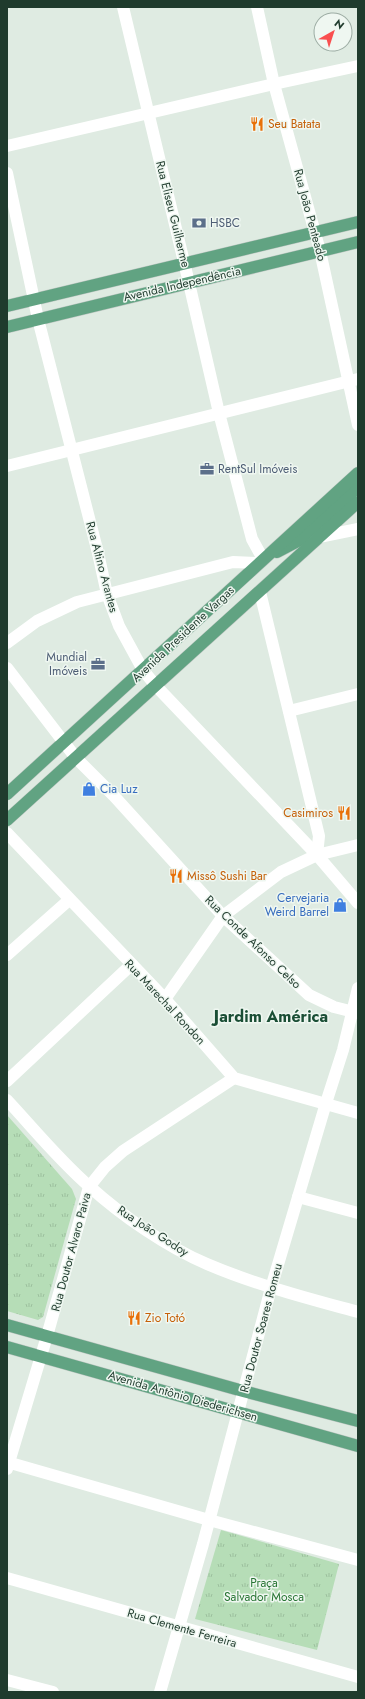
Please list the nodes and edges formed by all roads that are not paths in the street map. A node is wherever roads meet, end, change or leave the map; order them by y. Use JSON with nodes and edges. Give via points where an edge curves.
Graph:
{"nodes":[{"id":1,"x":123,"y":7,"type":"edge"},
{"id":2,"x":257,"y":7,"type":"edge"},
{"id":3,"x":358,"y":66,"type":"edge"},
{"id":4,"x":274,"y":84,"type":"junction"},
{"id":5,"x":148,"y":113,"type":"junction"},
{"id":6,"x":7,"y":146,"type":"edge"},
{"id":7,"x":7,"y":173,"type":"edge"},
{"id":8,"x":358,"y":222,"type":"edge"},
{"id":9,"x":315,"y":232,"type":"junction"},
{"id":10,"x":358,"y":242,"type":"edge"},
{"id":11,"x":320,"y":251,"type":"junction"},
{"id":12,"x":185,"y":263,"type":"junction"},
{"id":13,"x":189,"y":283,"type":"junction"},
{"id":14,"x":34,"y":300,"type":"junction"},
{"id":15,"x":7,"y":306,"type":"edge"},
{"id":16,"x":38,"y":319,"type":"junction"},
{"id":17,"x":7,"y":328,"type":"edge"},
{"id":18,"x":353,"y":380,"type":"edge"},
{"id":19,"x":219,"y":413,"type":"junction"},
{"id":20,"x":358,"y":425,"type":"edge"},
{"id":21,"x":72,"y":451,"type":"junction"},
{"id":22,"x":7,"y":466,"type":"edge"},
{"id":23,"x":358,"y":473,"type":"edge"},
{"id":24,"x":358,"y":486,"type":"edge"},
{"id":25,"x":358,"y":502,"type":"edge"},
{"id":26,"x":358,"y":529,"type":"edge"},
{"id":27,"x":319,"y":537,"type":"junction"},
{"id":28,"x":261,"y":561,"type":"junction"},
{"id":29,"x":260,"y":592,"type":"junction"},
{"id":30,"x":108,"y":594,"type":"junction"},
{"id":31,"x":7,"y":643,"type":"edge"},
{"id":32,"x":7,"y":668,"type":"edge"},
{"id":33,"x":143,"y":670,"type":"junction"},
{"id":34,"x":156,"y":686,"type":"junction"},
{"id":35,"x":358,"y":694,"type":"edge"},
{"id":36,"x":289,"y":711,"type":"junction"},
{"id":37,"x":64,"y":742,"type":"junction"},
{"id":38,"x":76,"y":758,"type":"junction"},
{"id":39,"x":7,"y":794,"type":"edge"},
{"id":40,"x":7,"y":820,"type":"edge"},
{"id":41,"x":7,"y":833,"type":"edge"},
{"id":42,"x":319,"y":836,"type":"junction"},
{"id":43,"x":303,"y":842,"type":"junction"},
{"id":44,"x":358,"y":845,"type":"edge"},
{"id":45,"x":317,"y":855,"type":"junction"},
{"id":46,"x":69,"y":900,"type":"junction"},
{"id":47,"x":358,"y":903,"type":"edge"},
{"id":48,"x":223,"y":916,"type":"junction"},
{"id":49,"x":7,"y":955,"type":"edge"},
{"id":50,"x":131,"y":965,"type":"junction"},
{"id":51,"x":358,"y":988,"type":"edge"},
{"id":52,"x":165,"y":999,"type":"junction"},
{"id":53,"x":355,"y":1012,"type":"edge"},
{"id":54,"x":234,"y":1078,"type":"junction"},
{"id":55,"x":7,"y":1081,"type":"edge"},
{"id":56,"x":7,"y":1100,"type":"edge"},
{"id":57,"x":326,"y":1104,"type":"junction"},
{"id":58,"x":358,"y":1113,"type":"edge"},
{"id":59,"x":89,"y":1187,"type":"junction"},
{"id":60,"x":298,"y":1197,"type":"junction"},
{"id":61,"x":358,"y":1213,"type":"edge"},
{"id":62,"x":271,"y":1288,"type":"junction"},
{"id":63,"x":358,"y":1312,"type":"edge"},
{"id":64,"x":7,"y":1324,"type":"edge"},
{"id":65,"x":47,"y":1336,"type":"junction"},
{"id":66,"x":7,"y":1347,"type":"edge"},
{"id":67,"x":42,"y":1356,"type":"junction"},
{"id":68,"x":243,"y":1391,"type":"junction"},
{"id":69,"x":238,"y":1412,"type":"junction"},
{"id":70,"x":358,"y":1421,"type":"edge"},
{"id":71,"x":358,"y":1446,"type":"edge"},
{"id":72,"x":8,"y":1464,"type":"edge"},
{"id":73,"x":209,"y":1520,"type":"junction"},
{"id":74,"x":358,"y":1560,"type":"edge"},
{"id":75,"x":7,"y":1578,"type":"edge"},
{"id":76,"x":178,"y":1628,"type":"junction"},
{"id":77,"x":358,"y":1677,"type":"edge"},
{"id":78,"x":7,"y":1680,"type":"edge"},
{"id":79,"x":52,"y":1692,"type":"edge"},
{"id":80,"x":160,"y":1692,"type":"edge"}],
"edges":[{"from":1,"to":5,"type":"street","name":"Rua Eliseu Guilherme"},
{"from":2,"to":4,"type":"street","name":"Rua João Penteado"},
{"from":3,"to":4,"type":"street"},
{"from":4,"to":5,"type":"street"},
{"from":4,"to":9,"type":"street","name":"Rua João Penteado"},
{"from":5,"to":6,"type":"street"},
{"from":5,"to":12,"type":"street","name":"Rua Eliseu Guilherme"},
{"from":7,"to":14,"type":"street","name":"Rua Altino Arantes"},
{"from":8,"to":9,"type":"main road","name":"Avenida Independência"},
{"from":9,"to":11,"type":"street","name":"Rua João Penteado"},
{"from":9,"to":12,"type":"main road","name":"Avenida Independência"},
{"from":10,"to":11,"type":"main road","name":"Avenida Independência"},
{"from":11,"to":13,"type":"main road","name":"Avenida Independência"},
{"from":11,"to":18,"type":"street","name":"Rua João Penteado"},
{"from":12,"to":13,"type":"street","name":"Rua Eliseu Guilherme"},
{"from":12,"to":14,"type":"main road","name":"Avenida Independência"},
{"from":13,"to":16,"type":"main road","name":"Avenida Independência"},
{"from":13,"to":19,"type":"street","name":"Rua Eliseu Guilherme"},
{"from":14,"to":15,"type":"main road","name":"Avenida Independência"},
{"from":14,"to":16,"type":"street","name":"Rua Altino Arantes"},
{"from":16,"to":17,"type":"main road","name":"Avenida Independência"},
{"from":16,"to":21,"type":"street","name":"Rua Altino Arantes"},
{"from":18,"to":19,"type":"street"},
{"from":18,"to":20,"type":"street","name":"Rua João Penteado"},
{"from":19,"to":21,"type":"street"},
{"from":19,"to":28,"type":"street","name":"Rua Eliseu Guilherme","via":[[252,539]]},
{"from":21,"to":22,"type":"street"},
{"from":21,"to":30,"type":"street","name":"Rua Altino Arantes"},
{"from":23,"to":28,"type":"main road","name":"Avenida Presidente Vargas"},
{"from":24,"to":28,"type":"main road","via":[[298,541]]},
{"from":25,"to":27,"type":"main road","name":"Avenida Presidente Vargas"},
{"from":26,"to":27,"type":"street"},
{"from":27,"to":29,"type":"main road","name":"Avenida Presidente Vargas"},
{"from":28,"to":30,"type":"street","via":[[233,562]]},
{"from":28,"to":33,"type":"main road","name":"Avenida Presidente Vargas"},
{"from":29,"to":34,"type":"main road","name":"Avenida Presidente Vargas"},
{"from":29,"to":36,"type":"street"},
{"from":30,"to":31,"type":"street","via":[[77,602],[37,621]]},
{"from":30,"to":33,"type":"street","name":"Rua Altino Arantes","via":[[119,626]]},
{"from":32,"to":37,"type":"street","name":"Rua Conde Afonso Celso"},
{"from":33,"to":34,"type":"street","name":"Rua Altino Arantes"},
{"from":33,"to":37,"type":"main road","name":"Avenida Presidente Vargas"},
{"from":34,"to":38,"type":"main road","name":"Avenida Presidente Vargas"},
{"from":34,"to":43,"type":"street","name":"Rua Altino Arantes"},
{"from":35,"to":36,"type":"street"},
{"from":36,"to":42,"type":"street"},
{"from":37,"to":38,"type":"street","name":"Rua Conde Afonso Celso"},
{"from":37,"to":39,"type":"main road","name":"Avenida Presidente Vargas"},
{"from":38,"to":40,"type":"main road","name":"Avenida Presidente Vargas"},
{"from":38,"to":48,"type":"street","name":"Rua Conde Afonso Celso"},
{"from":41,"to":46,"type":"street","name":"Rua Marechal Rondon"},
{"from":42,"to":43,"type":"street"},
{"from":42,"to":45,"type":"street"},
{"from":43,"to":45,"type":"street","name":"Rua Altino Arantes"},
{"from":44,"to":45,"type":"street"},
{"from":45,"to":47,"type":"street","name":"Rua Altino Arantes"},
{"from":45,"to":48,"type":"street","via":[[281,872]]},
{"from":46,"to":49,"type":"street"},
{"from":46,"to":50,"type":"street","name":"Rua Marechal Rondon"},
{"from":48,"to":52,"type":"street"},
{"from":48,"to":53,"type":"street","name":"Rua Conde Afonso Celso","via":[[309,995],[334,1007]]},
{"from":50,"to":52,"type":"street","name":"Rua Marechal Rondon"},
{"from":50,"to":55,"type":"street"},
{"from":51,"to":53,"type":"street","name":"Rua Doutor Soares Romeu"},
{"from":52,"to":54,"type":"street","name":"Rua Marechal Rondon"},
{"from":53,"to":57,"type":"street","name":"Rua Doutor Soares Romeu"},
{"from":54,"to":57,"type":"street"},
{"from":54,"to":59,"type":"street","name":"Rua Doutor Alvaro Paiva","via":[[123,1151],[105,1167]]},
{"from":56,"to":59,"type":"street","name":"Rua João Godoy"},
{"from":57,"to":58,"type":"street"},
{"from":57,"to":60,"type":"street","name":"Rua Doutor Soares Romeu"},
{"from":59,"to":62,"type":"street","name":"Rua João Godoy","via":[[171,1246],[207,1264]]},
{"from":59,"to":65,"type":"street","name":"Rua Doutor Alvaro Paiva"},
{"from":60,"to":61,"type":"street"},
{"from":60,"to":62,"type":"street","name":"Rua Doutor Soares Romeu"},
{"from":62,"to":63,"type":"street","name":"Rua João Godoy"},
{"from":62,"to":68,"type":"street","name":"Rua Doutor Soares Romeu"},
{"from":64,"to":65,"type":"main road","name":"Avenida Antônio Diederichsen"},
{"from":65,"to":67,"type":"street","name":"Rua Doutor Alvaro Paiva"},
{"from":65,"to":68,"type":"main road","name":"Avenida Antônio Diederichsen"},
{"from":66,"to":67,"type":"main road","name":"Avenida Antônio Diederichsen"},
{"from":67,"to":69,"type":"main road","name":"Avenida Antônio Diederichsen"},
{"from":67,"to":72,"type":"street","name":"Rua Doutor Alvaro Paiva"},
{"from":68,"to":69,"type":"street","name":"Rua Doutor Soares Romeu"},
{"from":68,"to":70,"type":"main road","name":"Avenida Antônio Diederichsen"},
{"from":69,"to":71,"type":"main road","name":"Avenida Antônio Diederichsen"},
{"from":69,"to":73,"type":"street","name":"Rua Doutor Soares Romeu"},
{"from":72,"to":73,"type":"street"},
{"from":73,"to":74,"type":"street"},
{"from":73,"to":76,"type":"street","name":"Rua Doutor Soares Romeu"},
{"from":75,"to":76,"type":"street","name":"Rua Clemente Ferreira"},
{"from":76,"to":77,"type":"street","name":"Rua Clemente Ferreira"},
{"from":76,"to":80,"type":"street","name":"Rua Doutor Soares Romeu"},
{"from":78,"to":79,"type":"street"}]}
